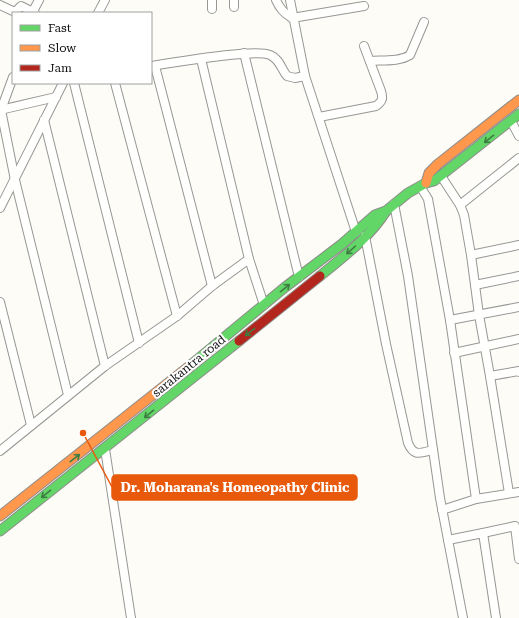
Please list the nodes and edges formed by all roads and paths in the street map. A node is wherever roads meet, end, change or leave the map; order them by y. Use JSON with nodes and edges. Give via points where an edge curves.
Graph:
{"nodes":[{"id":1,"x":39,"y":0,"type":"edge"},
{"id":2,"x":105,"y":0,"type":"edge"},
{"id":3,"x":212,"y":0,"type":"edge"},
{"id":4,"x":276,"y":0,"type":"edge"},
{"id":5,"x":290,"y":0,"type":"edge"},
{"id":6,"x":22,"y":3,"type":"edge"},
{"id":7,"x":0,"y":5,"type":"edge"},
{"id":8,"x":364,"y":6,"type":"dead end"},
{"id":9,"x":212,"y":9,"type":"dead end"},
{"id":10,"x":34,"y":12,"type":"edge"},
{"id":11,"x":99,"y":12,"type":"edge"},
{"id":12,"x":292,"y":18,"type":"junction"},
{"id":13,"x":424,"y":22,"type":"dead end"},
{"id":14,"x":364,"y":46,"type":"dead end"},
{"id":15,"x":244,"y":53,"type":"junction"},
{"id":16,"x":201,"y":59,"type":"junction"},
{"id":17,"x":370,"y":61,"type":"junction"},
{"id":18,"x":153,"y":66,"type":"edge"},
{"id":19,"x":305,"y":76,"type":"junction"},
{"id":20,"x":12,"y":80,"type":"edge"},
{"id":21,"x":65,"y":84,"type":"edge"},
{"id":22,"x":74,"y":84,"type":"edge"},
{"id":23,"x":115,"y":84,"type":"edge"},
{"id":24,"x":56,"y":97,"type":"junction"},
{"id":25,"x":519,"y":100,"type":"edge"},
{"id":26,"x":1,"y":110,"type":"edge"},
{"id":27,"x":519,"y":114,"type":"edge"},
{"id":28,"x":319,"y":117,"type":"junction"},
{"id":29,"x":44,"y":120,"type":"junction"},
{"id":30,"x":511,"y":121,"type":"junction"},
{"id":31,"x":519,"y":136,"type":"edge"},
{"id":32,"x":519,"y":159,"type":"edge"},
{"id":33,"x":441,"y":176,"type":"junction"},
{"id":34,"x":15,"y":180,"type":"junction"},
{"id":35,"x":423,"y":184,"type":"junction"},
{"id":36,"x":394,"y":204,"type":"junction"},
{"id":37,"x":460,"y":204,"type":"junction"},
{"id":38,"x":0,"y":208,"type":"edge"},
{"id":39,"x":386,"y":211,"type":"junction"},
{"id":40,"x":356,"y":232,"type":"junction"},
{"id":41,"x":365,"y":236,"type":"junction"},
{"id":42,"x":519,"y":245,"type":"edge"},
{"id":43,"x":471,"y":255,"type":"junction"},
{"id":44,"x":249,"y":259,"type":"junction"},
{"id":45,"x":519,"y":276,"type":"edge"},
{"id":46,"x":299,"y":277,"type":"junction"},
{"id":47,"x":475,"y":285,"type":"junction"},
{"id":48,"x":212,"y":286,"type":"junction"},
{"id":49,"x":0,"y":302,"type":"edge"},
{"id":50,"x":264,"y":306,"type":"junction"},
{"id":51,"x":519,"y":307,"type":"edge"},
{"id":52,"x":479,"y":315,"type":"junction"},
{"id":53,"x":177,"y":316,"type":"junction"},
{"id":54,"x":450,"y":320,"type":"junction"},
{"id":55,"x":519,"y":338,"type":"edge"},
{"id":56,"x":139,"y":343,"type":"junction"},
{"id":57,"x":485,"y":346,"type":"junction"},
{"id":58,"x":454,"y":353,"type":"junction"},
{"id":59,"x":105,"y":366,"type":"junction"},
{"id":60,"x":519,"y":371,"type":"edge"},
{"id":61,"x":490,"y":376,"type":"junction"},
{"id":62,"x":68,"y":395,"type":"junction"},
{"id":63,"x":31,"y":425,"type":"junction"},
{"id":64,"x":105,"y":449,"type":"junction"},
{"id":65,"x":433,"y":450,"type":"junction"},
{"id":66,"x":0,"y":451,"type":"edge"},
{"id":67,"x":519,"y":492,"type":"edge"},
{"id":68,"x":509,"y":493,"type":"junction"},
{"id":69,"x":476,"y":499,"type":"junction"},
{"id":70,"x":442,"y":510,"type":"junction"},
{"id":71,"x":0,"y":516,"type":"edge"},
{"id":72,"x":517,"y":526,"type":"edge"},
{"id":73,"x":0,"y":531,"type":"edge"},
{"id":74,"x":483,"y":533,"type":"junction"},
{"id":75,"x":448,"y":540,"type":"junction"},
{"id":76,"x":519,"y":559,"type":"edge"},
{"id":77,"x":131,"y":618,"type":"edge"},
{"id":78,"x":464,"y":618,"type":"edge"},
{"id":79,"x":496,"y":618,"type":"edge"}],
"edges":[{"from":1,"to":10,"type":"street"},
{"from":2,"to":11,"type":"street"},
{"from":3,"to":9,"type":"street"},
{"from":4,"to":12,"type":"street","via":[[279,7]]},
{"from":5,"to":12,"type":"street"},
{"from":6,"to":7,"type":"street","via":[[14,12]]},
{"from":6,"to":10,"type":"street"},
{"from":8,"to":12,"type":"street"},
{"from":12,"to":19,"type":"street"},
{"from":13,"to":17,"type":"street","via":[[410,56]]},
{"from":14,"to":17,"type":"street"},
{"from":15,"to":16,"type":"street"},
{"from":15,"to":19,"type":"street","via":[[270,54],[278,60],[287,76]]},
{"from":15,"to":46,"type":"street"},
{"from":16,"to":18,"type":"street"},
{"from":16,"to":44,"type":"street"},
{"from":17,"to":28,"type":"street","via":[[382,98],[381,102],[376,106]]},
{"from":18,"to":48,"type":"street"},
{"from":19,"to":28,"type":"street"},
{"from":20,"to":26,"type":"street"},
{"from":21,"to":24,"type":"street"},
{"from":22,"to":56,"type":"street"},
{"from":23,"to":53,"type":"street"},
{"from":24,"to":26,"type":"street"},
{"from":24,"to":29,"type":"street"},
{"from":25,"to":35,"type":"street","name":"sarakantra road","via":[[438,164],[428,173]]},
{"from":26,"to":34,"type":"street"},
{"from":27,"to":30,"type":"street"},
{"from":28,"to":40,"type":"street"},
{"from":29,"to":34,"type":"street"},
{"from":29,"to":59,"type":"street"},
{"from":30,"to":31,"type":"street"},
{"from":30,"to":33,"type":"street","one_way":true},
{"from":32,"to":37,"type":"street"},
{"from":33,"to":35,"type":"street"},
{"from":33,"to":37,"type":"street"},
{"from":34,"to":38,"type":"street"},
{"from":34,"to":62,"type":"street"},
{"from":35,"to":36,"type":"street","name":"sarakantra road"},
{"from":35,"to":54,"type":"street"},
{"from":36,"to":39,"type":"street","name":"sarakantra road"},
{"from":36,"to":65,"type":"street","via":[[408,276]]},
{"from":37,"to":43,"type":"street"},
{"from":39,"to":40,"type":"street","name":"sarakantra road","via":[[375,215]]},
{"from":39,"to":41,"type":"street","name":"sarakantra road"},
{"from":40,"to":46,"type":"street","name":"sarakantra road"},
{"from":41,"to":64,"type":"street","name":"sarakantra road","one_way":true,"via":[[295,297]]},
{"from":41,"to":65,"type":"street","via":[[408,443],[414,452]]},
{"from":42,"to":43,"type":"street"},
{"from":43,"to":47,"type":"street"},
{"from":44,"to":48,"type":"street"},
{"from":44,"to":50,"type":"street"},
{"from":45,"to":47,"type":"street"},
{"from":50,"to":46,"type":"street","name":"sarakantra road","one_way":true},
{"from":47,"to":52,"type":"street"},
{"from":48,"to":53,"type":"street"},
{"from":49,"to":63,"type":"street"},
{"from":71,"to":50,"type":"street","name":"sarakantra road","one_way":true},
{"from":51,"to":52,"type":"street"},
{"from":52,"to":54,"type":"street"},
{"from":52,"to":57,"type":"street"},
{"from":53,"to":56,"type":"street"},
{"from":54,"to":58,"type":"street"},
{"from":55,"to":57,"type":"street"},
{"from":56,"to":59,"type":"street"},
{"from":57,"to":58,"type":"street"},
{"from":57,"to":61,"type":"street"},
{"from":58,"to":69,"type":"street"},
{"from":59,"to":62,"type":"street"},
{"from":60,"to":61,"type":"street"},
{"from":61,"to":68,"type":"street"},
{"from":62,"to":63,"type":"street"},
{"from":63,"to":66,"type":"street"},
{"from":64,"to":73,"type":"street","name":"sarakantra road","one_way":true},
{"from":64,"to":77,"type":"street"},
{"from":65,"to":70,"type":"street"},
{"from":67,"to":68,"type":"street"},
{"from":68,"to":69,"type":"street"},
{"from":69,"to":70,"type":"street"},
{"from":70,"to":75,"type":"street"},
{"from":72,"to":74,"type":"street"},
{"from":72,"to":76,"type":"street"},
{"from":74,"to":75,"type":"street"},
{"from":74,"to":79,"type":"street"},
{"from":75,"to":78,"type":"street"}]}
